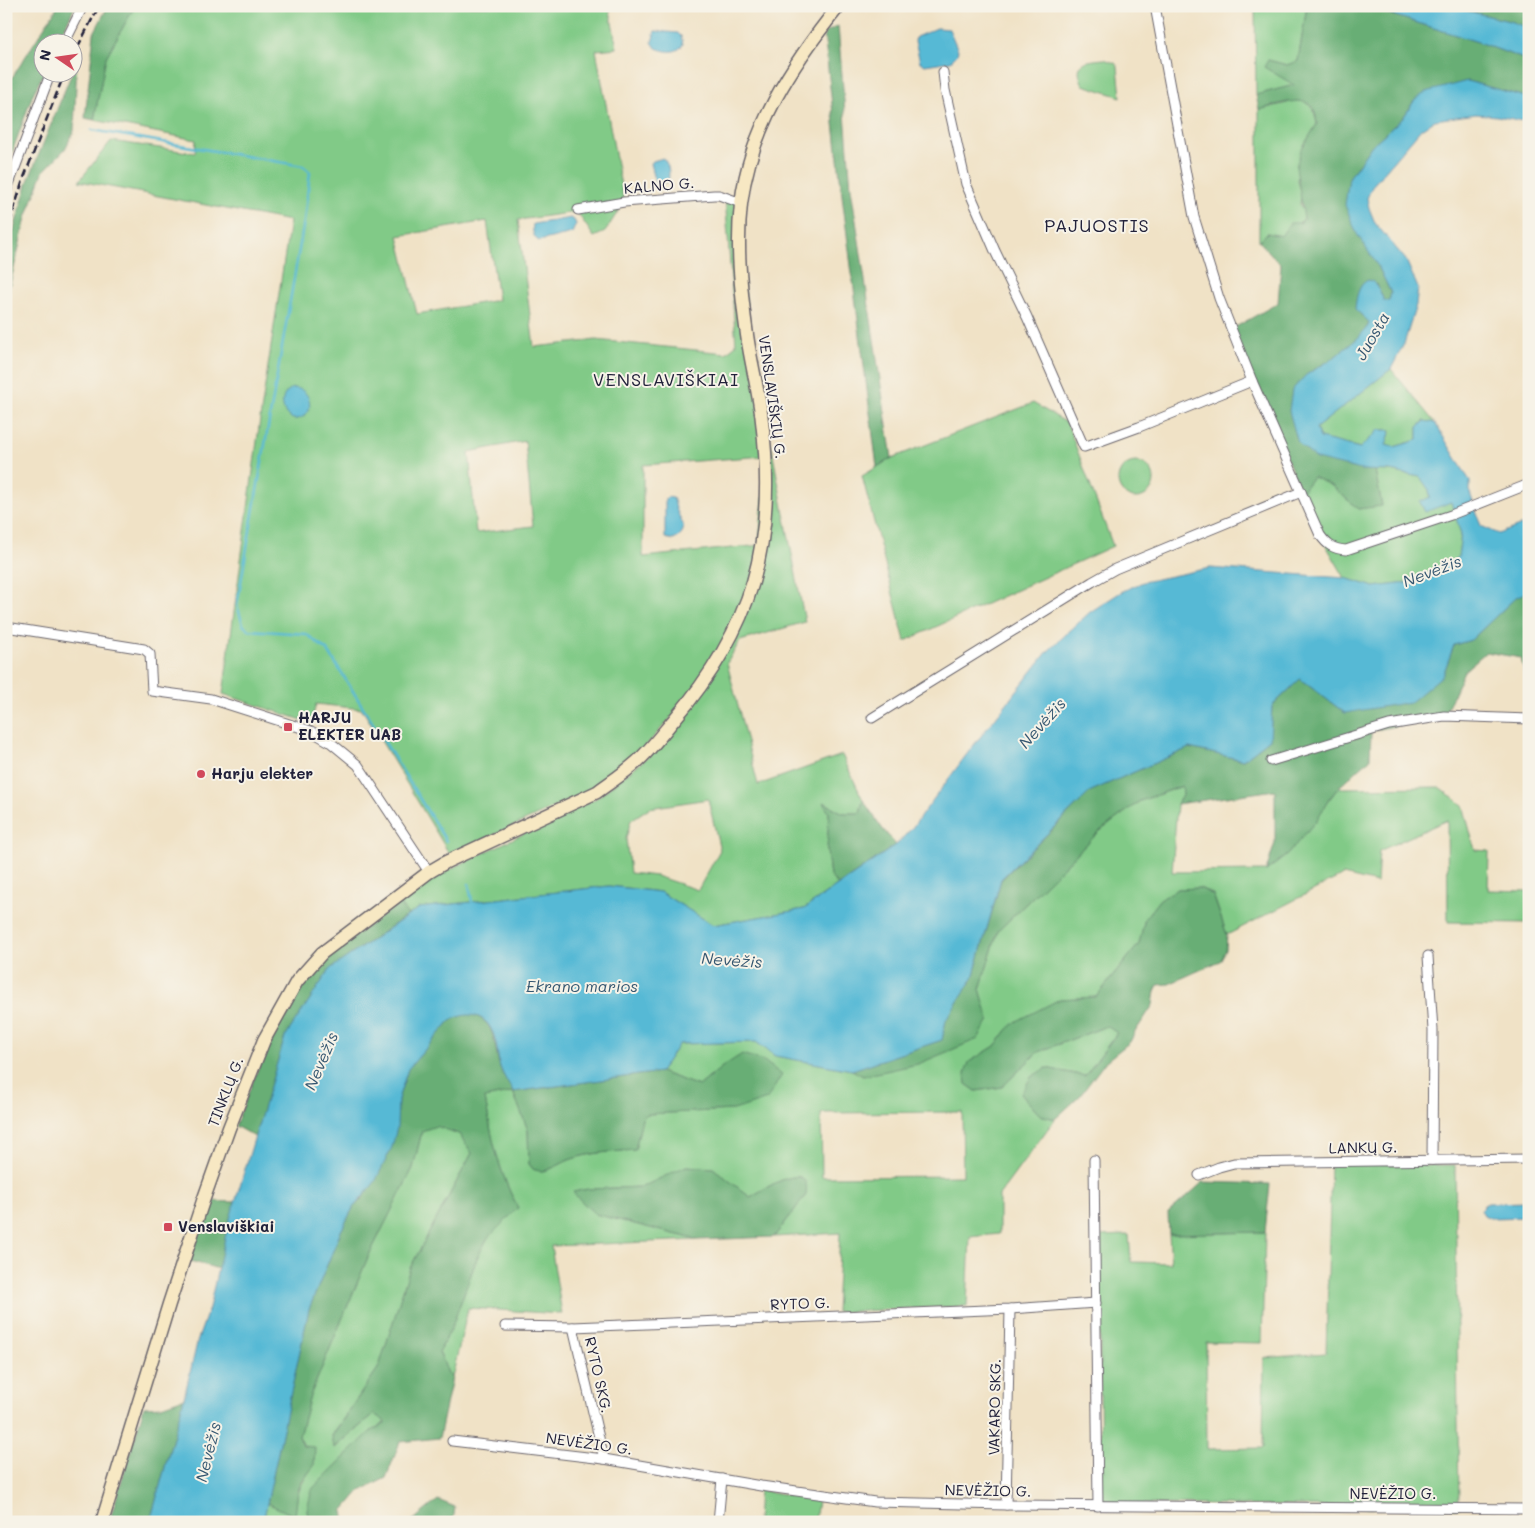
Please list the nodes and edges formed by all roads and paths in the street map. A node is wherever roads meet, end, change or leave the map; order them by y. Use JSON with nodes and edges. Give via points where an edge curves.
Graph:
{"nodes":[{"id":1,"x":83,"y":6,"type":"edge"},
{"id":2,"x":839,"y":6,"type":"edge"},
{"id":3,"x":1155,"y":6,"type":"edge"},
{"id":4,"x":70,"y":32,"type":"edge"},
{"id":5,"x":943,"y":72,"type":"dead end"},
{"id":6,"x":47,"y":82,"type":"edge"},
{"id":7,"x":6,"y":192,"type":"edge"},
{"id":8,"x":741,"y":203,"type":"junction"},
{"id":9,"x":578,"y":210,"type":"dead end"},
{"id":10,"x":1252,"y":381,"type":"junction"},
{"id":11,"x":1529,"y":484,"type":"edge"},
{"id":12,"x":1301,"y":492,"type":"junction"},
{"id":13,"x":6,"y":627,"type":"edge"},
{"id":14,"x":872,"y":718,"type":"dead end"},
{"id":15,"x":1529,"y":719,"type":"edge"},
{"id":16,"x":1271,"y":761,"type":"dead end"},
{"id":17,"x":559,"y":810,"type":"joint"},
{"id":18,"x":429,"y":872,"type":"junction"},
{"id":19,"x":1428,"y":956,"type":"dead end"},
{"id":20,"x":1529,"y":1159,"type":"edge"},
{"id":21,"x":1094,"y":1160,"type":"dead end"},
{"id":22,"x":1432,"y":1160,"type":"junction"},
{"id":23,"x":1199,"y":1175,"type":"dead end"},
{"id":24,"x":1096,"y":1303,"type":"junction"},
{"id":25,"x":1010,"y":1309,"type":"junction"},
{"id":26,"x":505,"y":1326,"type":"dead end"},
{"id":27,"x":573,"y":1327,"type":"junction"},
{"id":28,"x":452,"y":1441,"type":"dead end"},
{"id":29,"x":604,"y":1459,"type":"junction"},
{"id":30,"x":722,"y":1479,"type":"junction"},
{"id":31,"x":1006,"y":1505,"type":"junction"},
{"id":32,"x":1098,"y":1506,"type":"junction"},
{"id":33,"x":1529,"y":1509,"type":"edge"},
{"id":34,"x":102,"y":1522,"type":"edge"},
{"id":35,"x":718,"y":1522,"type":"edge"}],
"edges":[{"from":1,"to":4,"type":"street"},
{"from":2,"to":8,"type":"main road","name":"VENSLAVIŠKIŲ G.","via":[[770,106]]},
{"from":3,"to":10,"type":"street","via":[[1194,217],[1222,305]]},
{"from":5,"to":10,"type":"street","via":[[966,184],[1084,447]]},
{"from":6,"to":7,"type":"street"},
{"from":8,"to":9,"type":"street","name":"KALNO G.","via":[[714,195],[624,202]]},
{"from":8,"to":17,"type":"main road","name":"VENSLAVIŠKIŲ G.","via":[[741,276],[747,335],[762,420],[766,473],[765,521],[753,587],[728,643],[705,680],[646,752],[596,792]]},
{"from":10,"to":12,"type":"street"},
{"from":11,"to":12,"type":"street","via":[[1478,506],[1346,550],[1334,549],[1320,535]]},
{"from":12,"to":14,"type":"street","via":[[1115,569]]},
{"from":13,"to":18,"type":"street","via":[[144,649],[150,654],[152,691],[212,699],[311,731],[330,742],[358,766]]},
{"from":15,"to":16,"type":"street","via":[[1444,716],[1389,725]]},
{"from":17,"to":18,"type":"main road","name":"TINKLŲ G."},
{"from":18,"to":34,"type":"main road","name":"TINKLŲ G.","via":[[308,967],[286,997],[264,1040],[203,1201]]},
{"from":19,"to":22,"type":"street","via":[[1433,1030]]},
{"from":20,"to":22,"type":"street","name":"LANKŲ G."},
{"from":21,"to":24,"type":"street"},
{"from":22,"to":23,"type":"street","name":"LANKŲ G.","via":[[1234,1163]]},
{"from":24,"to":25,"type":"street","name":"RYTO G."},
{"from":24,"to":32,"type":"street"},
{"from":25,"to":27,"type":"street","name":"RYTO G."},
{"from":25,"to":31,"type":"street","name":"VAKARO SKG."},
{"from":26,"to":27,"type":"street","name":"RYTO G."},
{"from":27,"to":29,"type":"street","name":"RYTO SKG."},
{"from":28,"to":29,"type":"street","name":"NEVĖŽIO G."},
{"from":29,"to":30,"type":"street","name":"NEVĖŽIO G."},
{"from":30,"to":31,"type":"street","name":"NEVĖŽIO G.","via":[[875,1502]]},
{"from":30,"to":35,"type":"street"},
{"from":31,"to":32,"type":"street","name":"NEVĖŽIO G."},
{"from":32,"to":33,"type":"street","name":"NEVĖŽIO G."}]}
